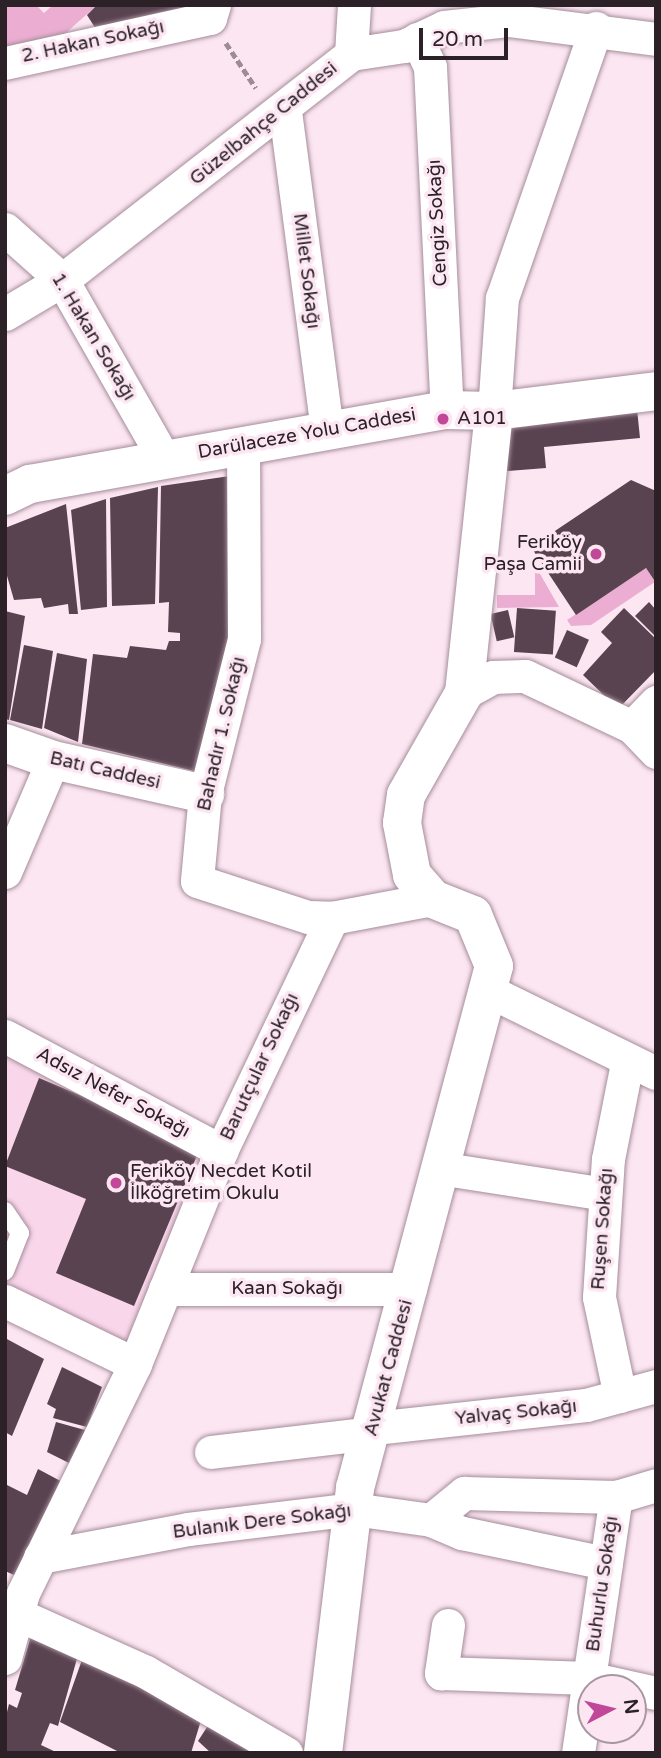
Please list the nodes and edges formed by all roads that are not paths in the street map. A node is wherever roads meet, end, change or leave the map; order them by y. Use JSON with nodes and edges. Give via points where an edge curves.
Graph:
{"nodes":[{"id":1,"x":354,"y":5,"type":"edge"},
{"id":2,"x":212,"y":11,"type":"edge"},
{"id":3,"x":596,"y":28,"type":"junction"},
{"id":4,"x":417,"y":39,"type":"junction"},
{"id":5,"x":656,"y":39,"type":"edge"},
{"id":6,"x":351,"y":54,"type":"junction"},
{"id":7,"x":5,"y":63,"type":"edge"},
{"id":8,"x":280,"y":115,"type":"junction"},
{"id":9,"x":5,"y":229,"type":"edge"},
{"id":10,"x":62,"y":281,"type":"junction"},
{"id":11,"x":5,"y":314,"type":"edge"},
{"id":12,"x":656,"y":391,"type":"edge"},
{"id":13,"x":447,"y":411,"type":"junction"},
{"id":14,"x":494,"y":411,"type":"junction"},
{"id":15,"x":327,"y":432,"type":"junction"},
{"id":16,"x":243,"y":444,"type":"junction"},
{"id":17,"x":164,"y":459,"type":"junction"},
{"id":18,"x":5,"y":496,"type":"edge"},
{"id":19,"x":464,"y":693,"type":"junction"},
{"id":20,"x":656,"y":702,"type":"edge"},
{"id":21,"x":632,"y":727,"type":"junction"},
{"id":22,"x":5,"y":743,"type":"edge"},
{"id":23,"x":656,"y":752,"type":"edge"},
{"id":24,"x":53,"y":760,"type":"junction"},
{"id":25,"x":205,"y":794,"type":"junction"},
{"id":26,"x":5,"y":872,"type":"edge"},
{"id":27,"x":433,"y":900,"type":"junction"},
{"id":28,"x":332,"y":918,"type":"junction"},
{"id":29,"x":489,"y":991,"type":"junction"},
{"id":30,"x":5,"y":1036,"type":"edge"},
{"id":31,"x":641,"y":1068,"type":"edge"},
{"id":32,"x":221,"y":1151,"type":"junction"},
{"id":33,"x":439,"y":1168,"type":"junction"},
{"id":34,"x":606,"y":1194,"type":"junction"},
{"id":35,"x":5,"y":1211,"type":"edge"},
{"id":36,"x":5,"y":1271,"type":"edge"},
{"id":37,"x":165,"y":1289,"type":"junction"},
{"id":38,"x":410,"y":1289,"type":"junction"},
{"id":39,"x":5,"y":1301,"type":"edge"},
{"id":40,"x":135,"y":1364,"type":"junction"},
{"id":41,"x":656,"y":1386,"type":"edge"},
{"id":42,"x":620,"y":1396,"type":"junction"},
{"id":43,"x":373,"y":1430,"type":"junction"},
{"id":44,"x":211,"y":1452,"type":"dead end"},
{"id":45,"x":656,"y":1485,"type":"edge"},
{"id":46,"x":616,"y":1497,"type":"junction"},
{"id":47,"x":353,"y":1509,"type":"junction"},
{"id":48,"x":431,"y":1520,"type":"junction"},
{"id":49,"x":40,"y":1557,"type":"junction"},
{"id":50,"x":606,"y":1563,"type":"junction"},
{"id":51,"x":15,"y":1597,"type":"edge"},
{"id":52,"x":448,"y":1625,"type":"dead end"},
{"id":53,"x":5,"y":1658,"type":"edge"},
{"id":54,"x":590,"y":1674,"type":"edge"},
{"id":55,"x":577,"y":1678,"type":"edge"},
{"id":56,"x":286,"y":1753,"type":"edge"},
{"id":57,"x":323,"y":1753,"type":"edge"}],
"edges":[{"from":1,"to":6,"type":"street"},
{"from":2,"to":7,"type":"street","name":"2. Hakan Sokağı"},
{"from":3,"to":4,"type":"street","name":"Güzelbahçe Caddesi","via":[[508,20],[443,27]]},
{"from":3,"to":5,"type":"street","name":"Güzelbahçe Caddesi"},
{"from":3,"to":14,"type":"street","via":[[502,298]]},
{"from":4,"to":6,"type":"street","name":"Güzelbahçe Caddesi"},
{"from":4,"to":13,"type":"street","name":"Cengiz Sokağı","via":[[430,67]]},
{"from":6,"to":8,"type":"street","name":"Güzelbahçe Caddesi"},
{"from":8,"to":10,"type":"street","name":"Güzelbahçe Caddesi"},
{"from":8,"to":15,"type":"street","name":"Millet Sokağı"},
{"from":9,"to":10,"type":"street","name":"1. Hakan Sokağı"},
{"from":10,"to":11,"type":"street","name":"Güzelbahçe Caddesi"},
{"from":10,"to":17,"type":"street","name":"1. Hakan Sokağı"},
{"from":12,"to":14,"type":"street","name":"Darülaceze Yolu Caddesi"},
{"from":13,"to":14,"type":"street","name":"Darülaceze Yolu Caddesi"},
{"from":13,"to":15,"type":"street","name":"Darülaceze Yolu Caddesi"},
{"from":14,"to":19,"type":"street"},
{"from":15,"to":16,"type":"street","name":"Darülaceze Yolu Caddesi"},
{"from":16,"to":17,"type":"street","name":"Darülaceze Yolu Caddesi"},
{"from":16,"to":25,"type":"street","name":"Bahadır 1. Sokağı","via":[[244,639]]},
{"from":17,"to":18,"type":"street","name":"Darülaceze Yolu Caddesi","via":[[30,484]]},
{"from":19,"to":21,"type":"street","via":[[493,677],[525,676]]},
{"from":19,"to":27,"type":"street","via":[[406,795],[402,823],[412,875]]},
{"from":20,"to":21,"type":"street"},
{"from":21,"to":23,"type":"street"},
{"from":22,"to":24,"type":"street","name":"Batı Caddesi"},
{"from":24,"to":25,"type":"street","name":"Batı Caddesi"},
{"from":24,"to":26,"type":"street"},
{"from":25,"to":28,"type":"street","name":"Bahadır 1. Sokağı","via":[[197,881],[209,890]]},
{"from":27,"to":28,"type":"street"},
{"from":27,"to":29,"type":"street","via":[[472,915],[494,965]]},
{"from":28,"to":32,"type":"street","name":"Barutçular Sokağı"},
{"from":29,"to":31,"type":"street"},
{"from":29,"to":33,"type":"street","name":"Avukat Caddesi"},
{"from":30,"to":32,"type":"street","name":"Adsız Nefer Sokağı"},
{"from":31,"to":34,"type":"street","name":"Ruşen Sokağı"},
{"from":32,"to":37,"type":"street","name":"Barutçular Sokağı"},
{"from":33,"to":34,"type":"street"},
{"from":33,"to":38,"type":"street","name":"Avukat Caddesi"},
{"from":34,"to":42,"type":"street","name":"Ruşen Sokağı","via":[[598,1297]]},
{"from":35,"to":36,"type":"lane","via":[[20,1233]]},
{"from":37,"to":38,"type":"street","name":"Kaan Sokağı"},
{"from":37,"to":40,"type":"street","name":"Barutçular Sokağı"},
{"from":38,"to":43,"type":"street","name":"Avukat Caddesi"},
{"from":39,"to":40,"type":"street"},
{"from":40,"to":49,"type":"street","name":"Barutçular Sokağı"},
{"from":41,"to":42,"type":"street","name":"Yalvaç Sokağı"},
{"from":42,"to":43,"type":"street","name":"Yalvaç Sokağı"},
{"from":43,"to":44,"type":"street","name":"Yalvaç Sokağı"},
{"from":43,"to":47,"type":"street","name":"Avukat Caddesi"},
{"from":45,"to":46,"type":"street"},
{"from":46,"to":48,"type":"street","via":[[464,1493]]},
{"from":46,"to":50,"type":"street","name":"Buhurlu Sokağı"},
{"from":47,"to":48,"type":"street","name":"Bulanık Dere Sokağı"},
{"from":47,"to":49,"type":"street","name":"Bulanık Dere Sokağı","via":[[188,1529]]},
{"from":47,"to":57,"type":"street","name":"Avukat Caddesi"},
{"from":48,"to":50,"type":"street","name":"Bulanık Dere Sokağı","via":[[462,1533]]},
{"from":49,"to":51,"type":"street","name":"Barutçular Sokağı"},
{"from":50,"to":54,"type":"street","name":"Buhurlu Sokağı"},
{"from":51,"to":53,"type":"street","name":"Barutçular Sokağı"},
{"from":51,"to":56,"type":"street"},
{"from":52,"to":55,"type":"street","via":[[441,1673]]}]}
